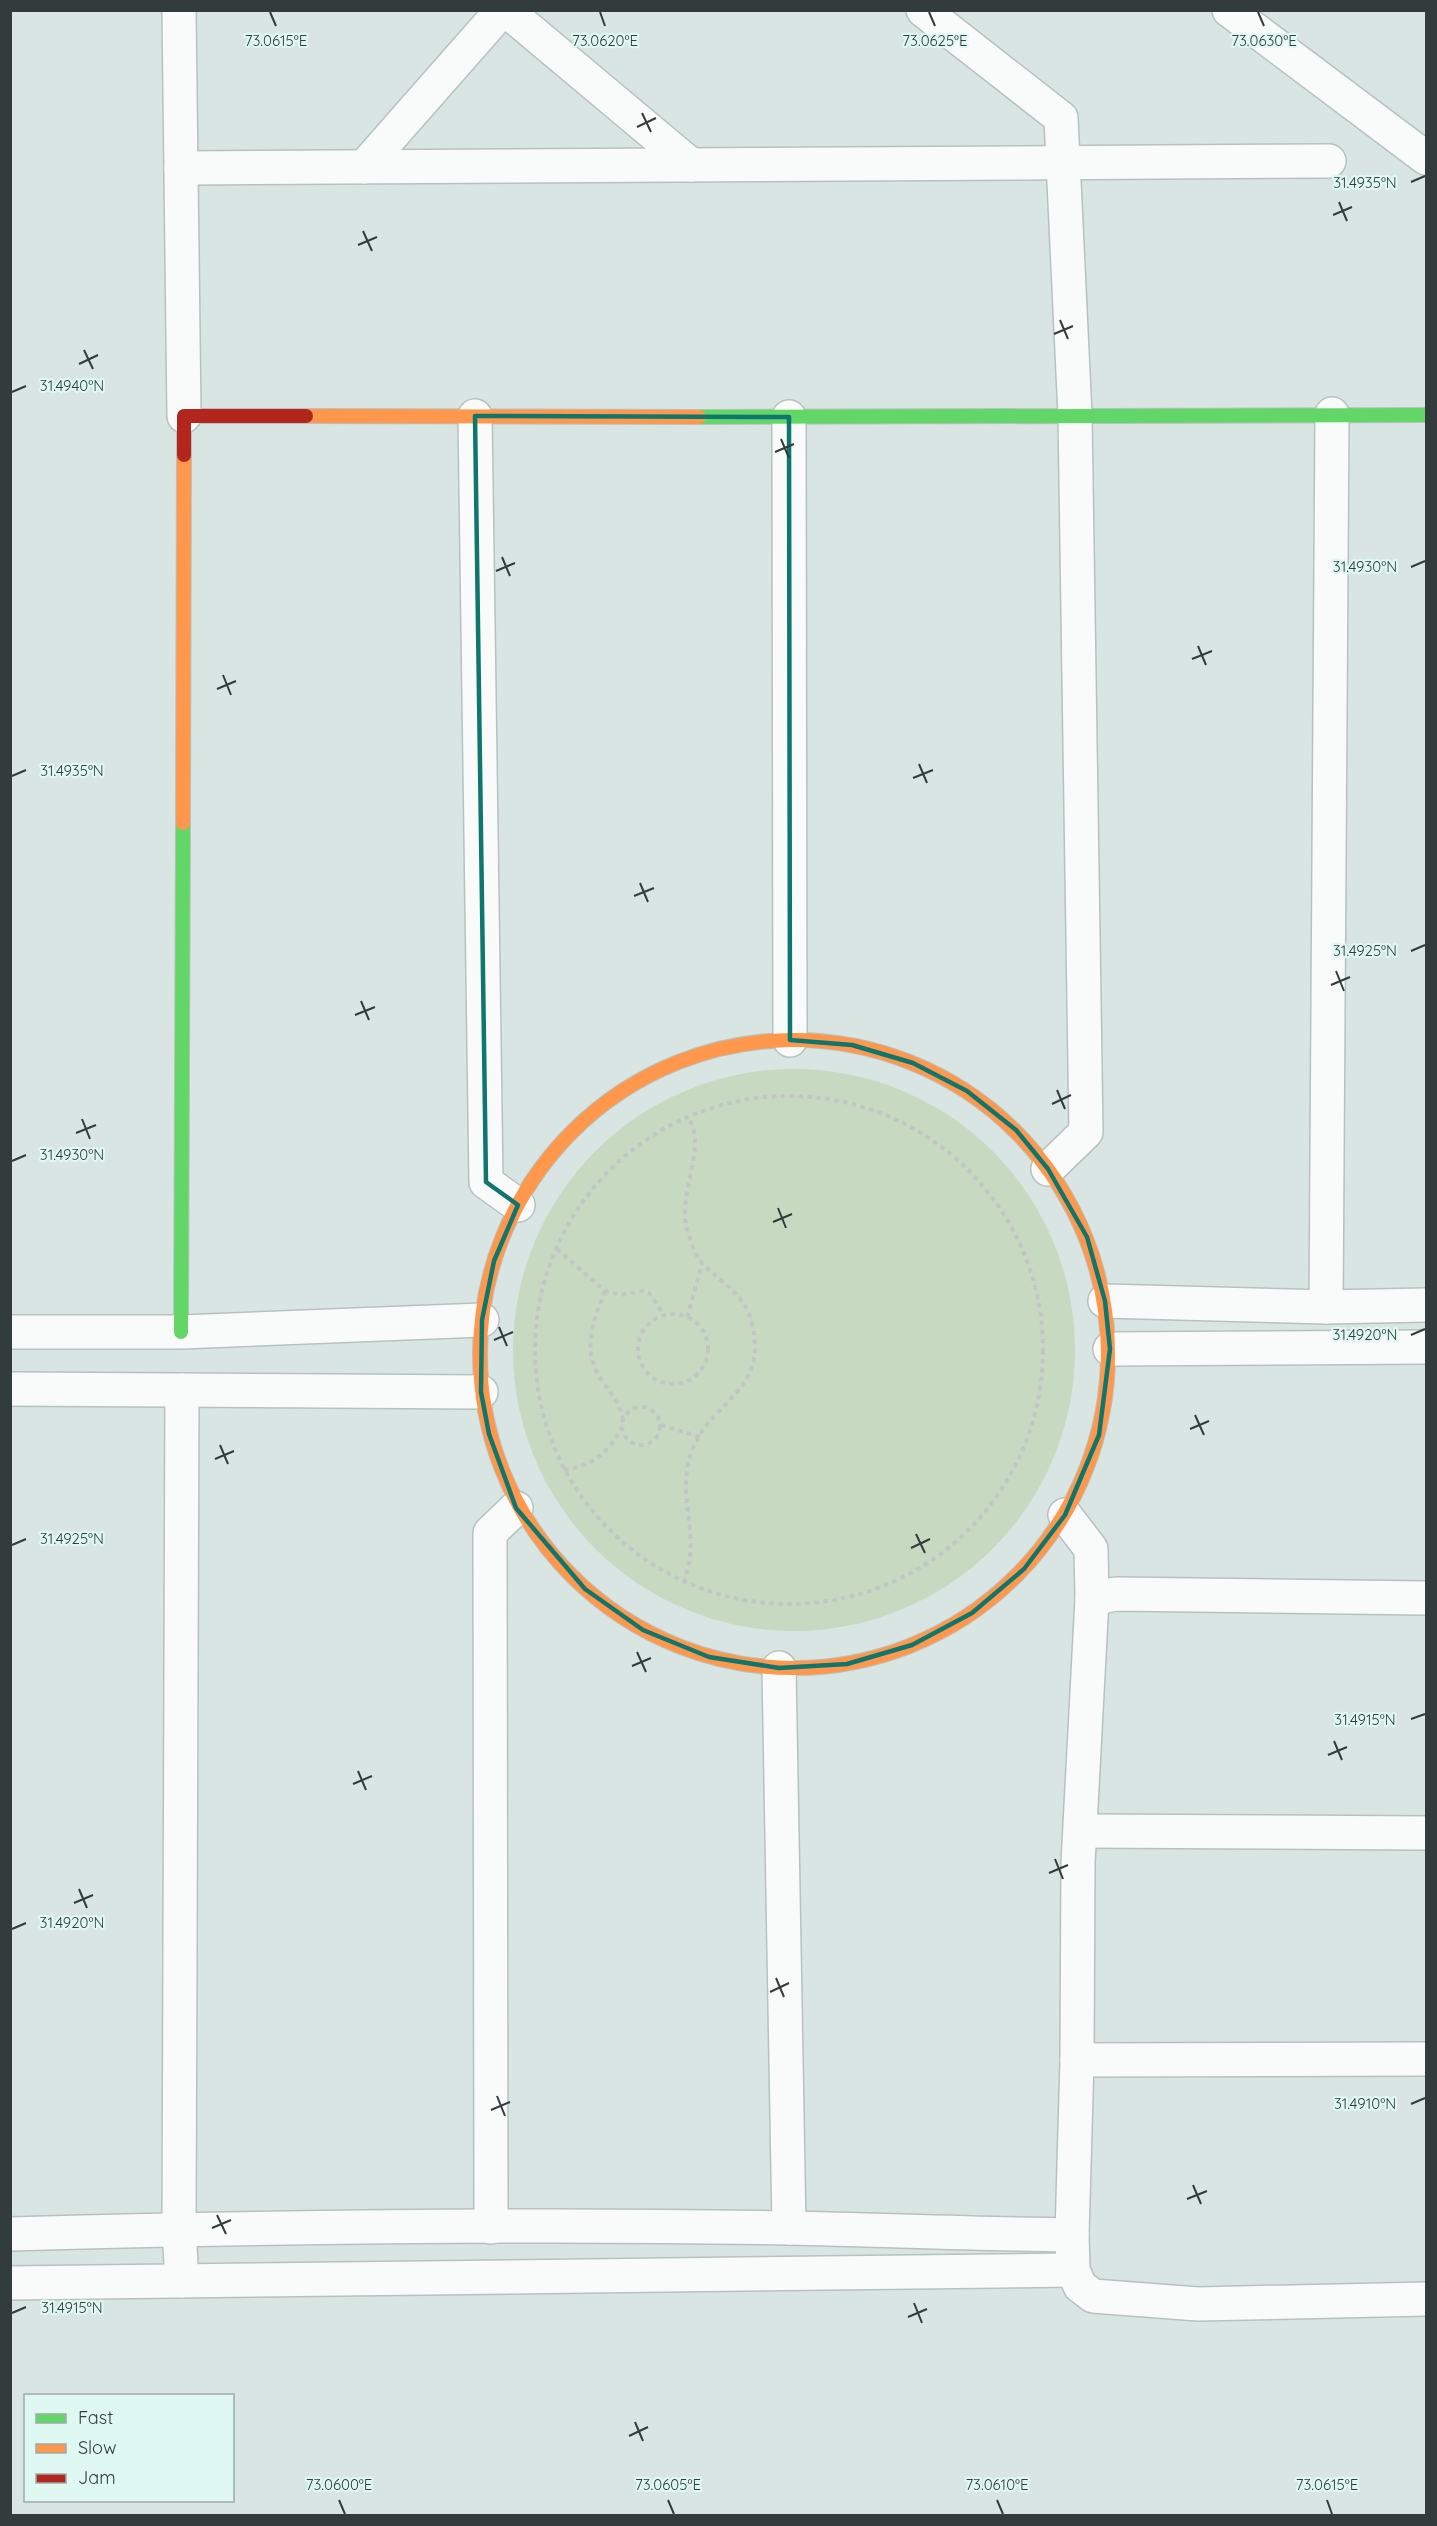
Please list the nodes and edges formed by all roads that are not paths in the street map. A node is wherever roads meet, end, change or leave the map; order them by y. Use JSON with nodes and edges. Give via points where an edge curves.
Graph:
{"nodes":[{"id":1,"x":179,"y":10,"type":"edge"},
{"id":2,"x":504,"y":10,"type":"edge"},
{"id":3,"x":923,"y":10,"type":"edge"},
{"id":4,"x":1229,"y":10,"type":"edge"},
{"id":5,"x":1426,"y":158,"type":"edge"},
{"id":6,"x":1329,"y":161,"type":"dead end"},
{"id":7,"x":1064,"y":162,"type":"junction"},
{"id":8,"x":691,"y":165,"type":"junction"},
{"id":9,"x":364,"y":167,"type":"junction"},
{"id":10,"x":181,"y":168,"type":"junction"},
{"id":11,"x":1332,"y":414,"type":"junction"},
{"id":12,"x":1426,"y":414,"type":"edge"},
{"id":13,"x":1075,"y":415,"type":"junction"},
{"id":14,"x":184,"y":416,"type":"junction"},
{"id":15,"x":475,"y":416,"type":"junction"},
{"id":16,"x":789,"y":417,"type":"junction"},
{"id":17,"x":790,"y":1040,"type":"junction"},
{"id":18,"x":1048,"y":1169,"type":"junction"},
{"id":19,"x":518,"y":1205,"type":"junction"},
{"id":20,"x":1105,"y":1301,"type":"junction"},
{"id":21,"x":1426,"y":1305,"type":"edge"},
{"id":22,"x":1326,"y":1307,"type":"junction"},
{"id":23,"x":482,"y":1320,"type":"junction"},
{"id":24,"x":10,"y":1332,"type":"edge"},
{"id":25,"x":181,"y":1332,"type":"junction"},
{"id":26,"x":1426,"y":1347,"type":"edge"},
{"id":27,"x":1110,"y":1349,"type":"junction"},
{"id":28,"x":10,"y":1389,"type":"edge"},
{"id":29,"x":182,"y":1390,"type":"junction"},
{"id":30,"x":481,"y":1392,"type":"junction"},
{"id":31,"x":516,"y":1508,"type":"junction"},
{"id":32,"x":1065,"y":1515,"type":"junction"},
{"id":33,"x":1426,"y":1598,"type":"edge"},
{"id":34,"x":1092,"y":1599,"type":"junction"},
{"id":35,"x":779,"y":1668,"type":"junction"},
{"id":36,"x":1081,"y":1831,"type":"junction"},
{"id":37,"x":1426,"y":1833,"type":"edge"},
{"id":38,"x":1426,"y":2059,"type":"edge"},
{"id":39,"x":1077,"y":2060,"type":"junction"},
{"id":40,"x":491,"y":2227,"type":"junction"},
{"id":41,"x":789,"y":2228,"type":"junction"},
{"id":42,"x":180,"y":2229,"type":"junction"},
{"id":43,"x":10,"y":2234,"type":"edge"},
{"id":44,"x":1072,"y":2235,"type":"junction"},
{"id":45,"x":1073,"y":2270,"type":"junction"},
{"id":46,"x":182,"y":2281,"type":"junction"},
{"id":47,"x":10,"y":2283,"type":"edge"},
{"id":48,"x":1426,"y":2299,"type":"edge"}],
"edges":[{"from":1,"to":10,"type":"street"},
{"from":2,"to":8,"type":"street"},
{"from":2,"to":9,"type":"street"},
{"from":3,"to":7,"type":"street","via":[[1061,118]]},
{"from":4,"to":5,"type":"street"},
{"from":6,"to":7,"type":"street"},
{"from":7,"to":8,"type":"street"},
{"from":7,"to":13,"type":"street"},
{"from":8,"to":9,"type":"street"},
{"from":9,"to":10,"type":"street"},
{"from":10,"to":14,"type":"street"},
{"from":11,"to":12,"type":"street"},
{"from":11,"to":13,"type":"street"},
{"from":11,"to":22,"type":"street"},
{"from":13,"to":16,"type":"street"},
{"from":13,"to":18,"type":"street","via":[[1086,1132]]},
{"from":14,"to":15,"type":"street"},
{"from":14,"to":25,"type":"street"},
{"from":15,"to":16,"type":"street"},
{"from":15,"to":19,"type":"street","via":[[486,1182]]},
{"from":16,"to":17,"type":"street"},
{"from":17,"to":18,"type":"street","via":[[852,1045],[913,1063],[967,1091],[1016,1130]]},
{"from":17,"to":19,"type":"street","via":[[724,1048],[662,1070],[604,1104],[556,1150]]},
{"from":18,"to":20,"type":"street","via":[[1087,1237]]},
{"from":19,"to":23,"type":"street","via":[[494,1261]]},
{"from":20,"to":22,"type":"street"},
{"from":20,"to":27,"type":"street"},
{"from":21,"to":22,"type":"street"},
{"from":23,"to":25,"type":"street"},
{"from":23,"to":30,"type":"street"},
{"from":24,"to":25,"type":"street"},
{"from":26,"to":27,"type":"street"},
{"from":27,"to":32,"type":"street","via":[[1099,1435]]},
{"from":28,"to":29,"type":"street"},
{"from":29,"to":30,"type":"street"},
{"from":29,"to":42,"type":"street"},
{"from":30,"to":31,"type":"street","via":[[489,1434]]},
{"from":31,"to":35,"type":"street","via":[[585,1589],[643,1630],[709,1657]]},
{"from":31,"to":40,"type":"street","via":[[490,1533]]},
{"from":32,"to":34,"type":"street","via":[[1091,1549]]},
{"from":32,"to":35,"type":"street","via":[[1024,1569],[972,1613],[912,1645],[847,1664]]},
{"from":33,"to":34,"type":"street","via":[[1116,1594]]},
{"from":34,"to":36,"type":"street"},
{"from":35,"to":41,"type":"street"},
{"from":36,"to":37,"type":"street"},
{"from":36,"to":39,"type":"street"},
{"from":38,"to":39,"type":"street"},
{"from":39,"to":44,"type":"street"},
{"from":40,"to":41,"type":"street"},
{"from":40,"to":42,"type":"street"},
{"from":41,"to":44,"type":"street"},
{"from":42,"to":43,"type":"street"},
{"from":42,"to":46,"type":"street"},
{"from":44,"to":45,"type":"street"},
{"from":45,"to":46,"type":"street"},
{"from":45,"to":48,"type":"street","via":[[1080,2286],[1093,2296],[1198,2304]]},
{"from":46,"to":47,"type":"street"}]}
